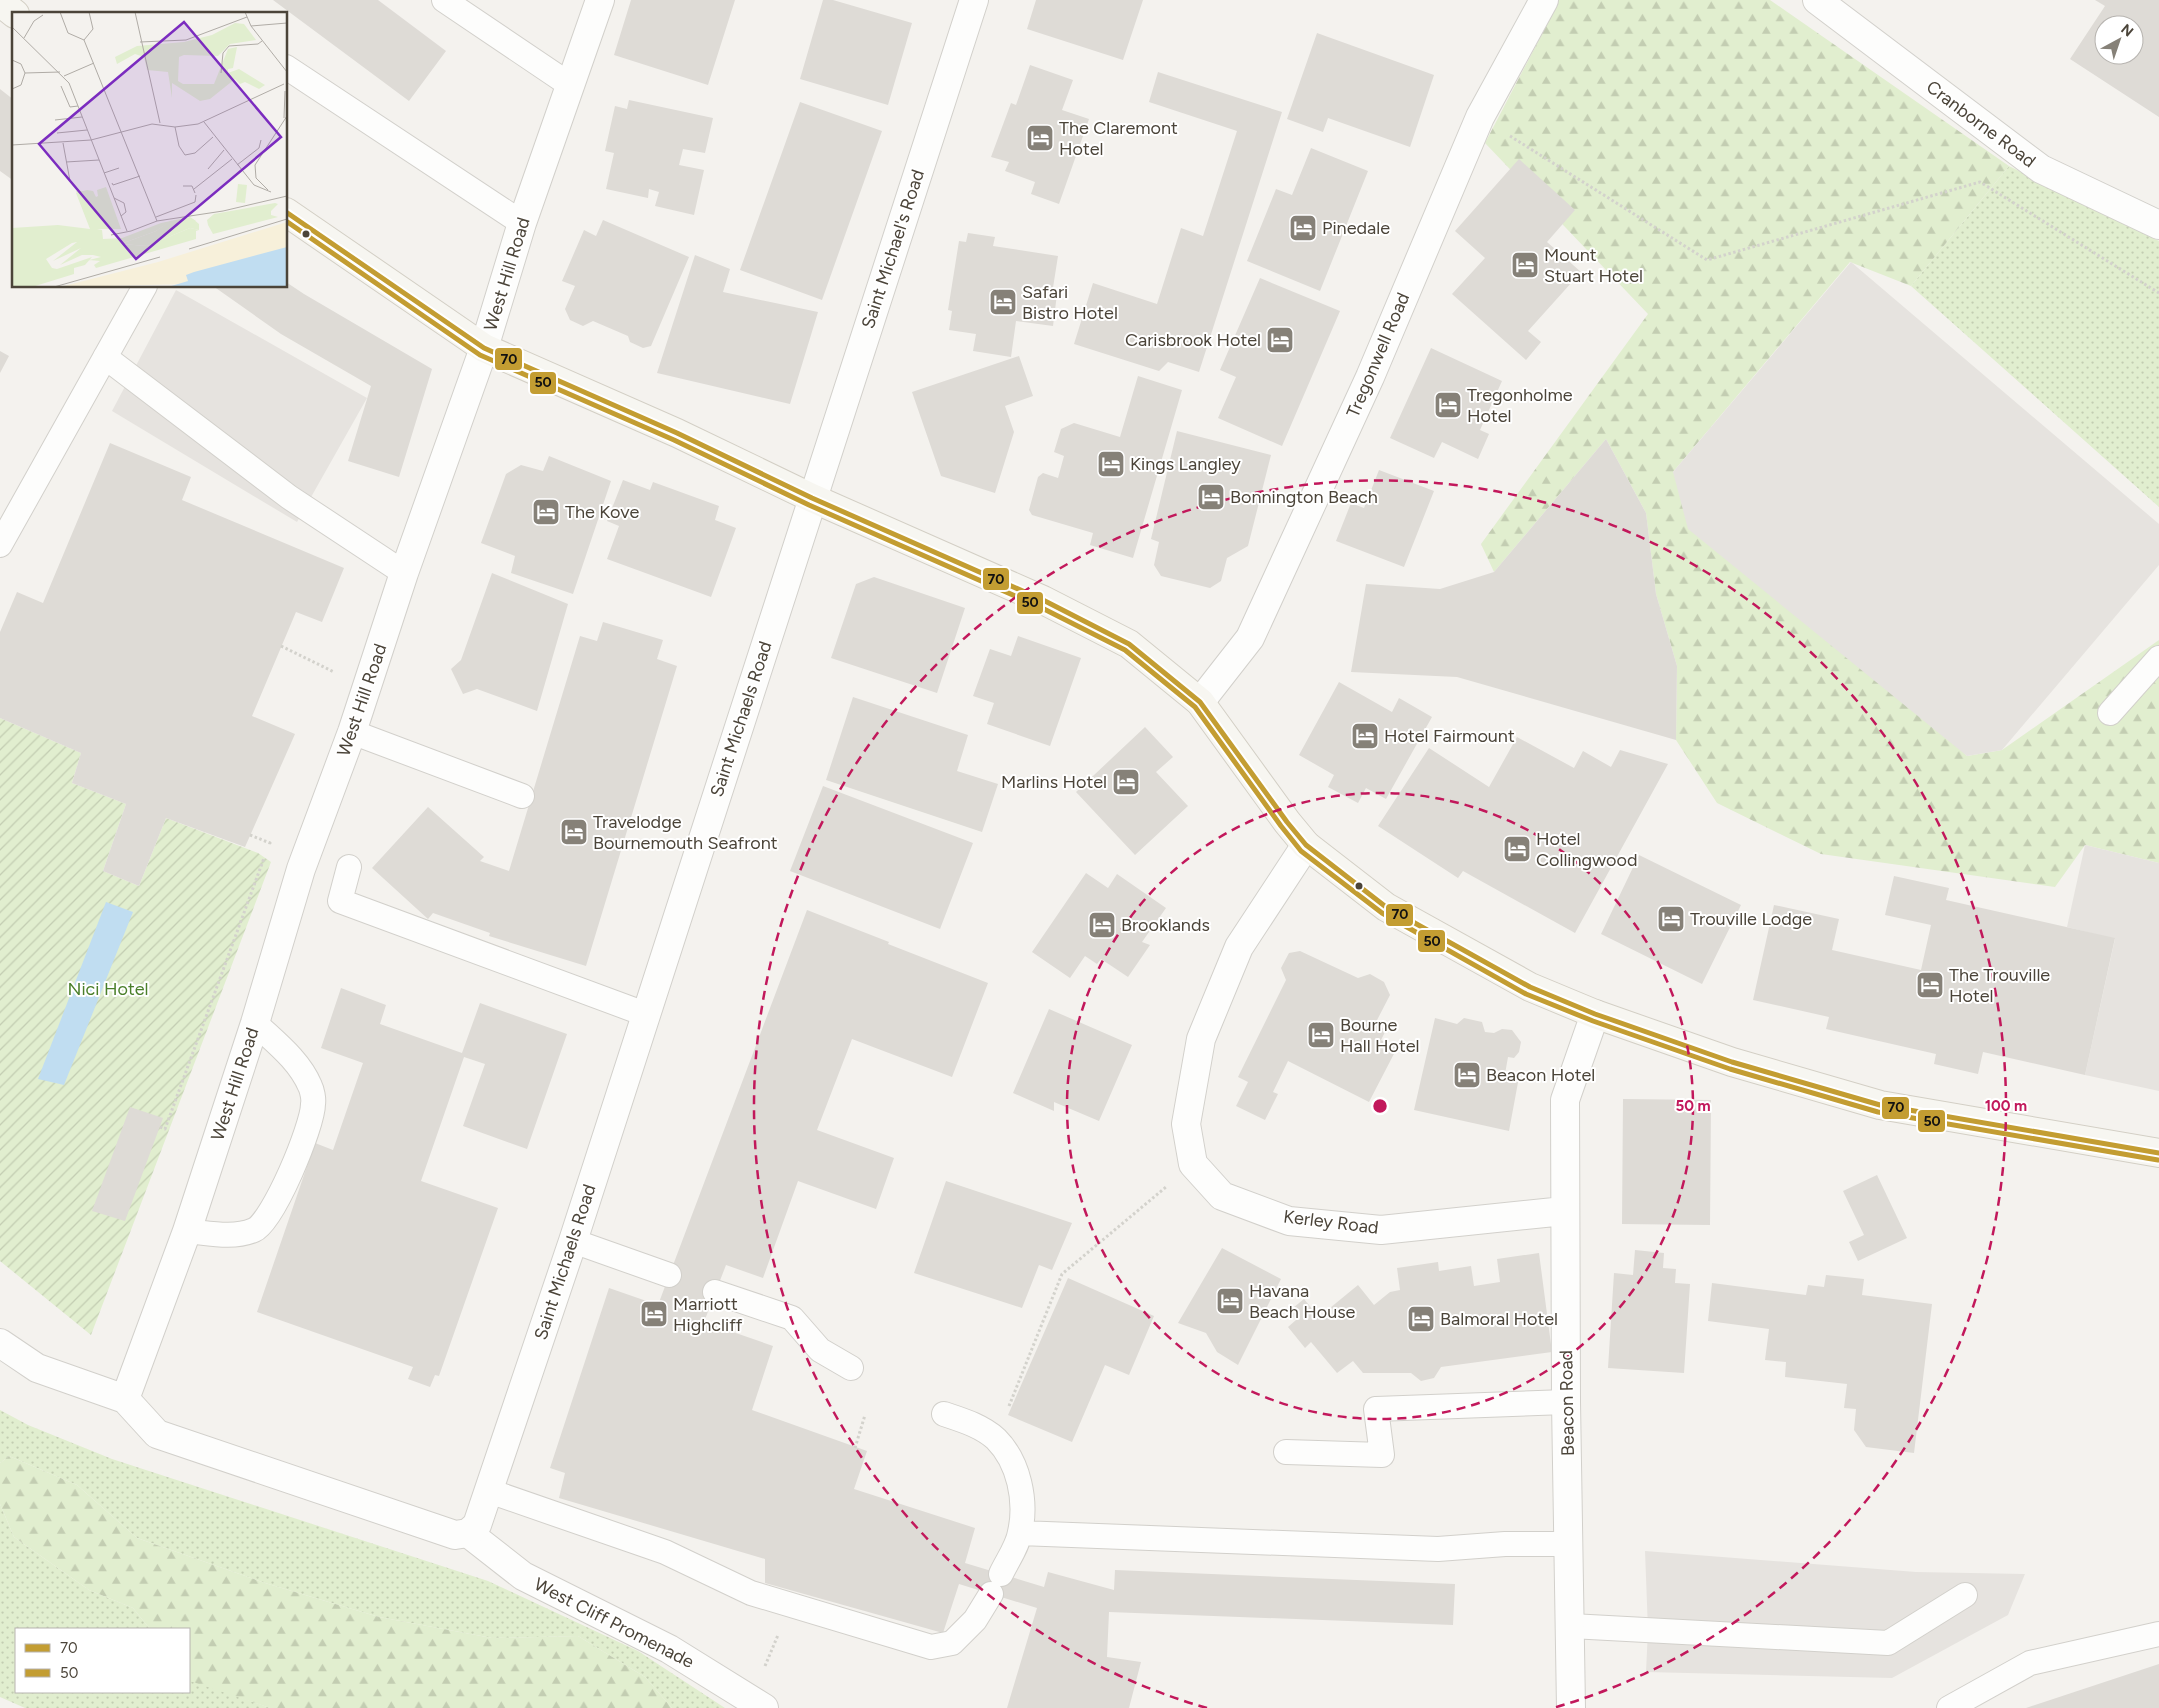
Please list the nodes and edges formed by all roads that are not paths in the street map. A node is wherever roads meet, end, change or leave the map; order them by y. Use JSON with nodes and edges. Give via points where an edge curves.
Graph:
{"nodes":[{"id":1,"x":444,"y":0,"type":"edge"},
{"id":2,"x":600,"y":0,"type":"edge"},
{"id":3,"x":974,"y":0,"type":"edge"},
{"id":4,"x":1544,"y":0,"type":"edge"},
{"id":5,"x":1817,"y":0,"type":"edge"},
{"id":6,"x":0,"y":2,"type":"edge"},
{"id":7,"x":12,"y":12,"type":"edge"},
{"id":8,"x":288,"y":68,"type":"edge"},
{"id":9,"x":570,"y":85,"type":"junction"},
{"id":10,"x":288,"y":213,"type":"edge"},
{"id":11,"x":522,"y":224,"type":"junction"},
{"id":12,"x":2159,"y":225,"type":"edge"},
{"id":13,"x":144,"y":288,"type":"edge"},
{"id":14,"x":484,"y":348,"type":"junction"},
{"id":15,"x":105,"y":357,"type":"junction"},
{"id":16,"x":812,"y":498,"type":"junction"},
{"id":17,"x":0,"y":545,"type":"edge"},
{"id":18,"x":404,"y":573,"type":"junction"},
{"id":19,"x":2159,"y":658,"type":"edge"},
{"id":20,"x":1200,"y":702,"type":"junction"},
{"id":21,"x":2110,"y":713,"type":"dead end"},
{"id":22,"x":352,"y":732,"type":"junction"},
{"id":23,"x":522,"y":796,"type":"dead end"},
{"id":24,"x":1306,"y":845,"type":"junction"},
{"id":25,"x":349,"y":867,"type":"dead end"},
{"id":26,"x":645,"y":1014,"type":"junction"},
{"id":27,"x":1595,"y":1014,"type":"junction"},
{"id":28,"x":255,"y":1023,"type":"junction"},
{"id":29,"x":2159,"y":1152,"type":"edge"},
{"id":30,"x":1564,"y":1211,"type":"junction"},
{"id":31,"x":187,"y":1231,"type":"junction"},
{"id":32,"x":573,"y":1241,"type":"junction"},
{"id":33,"x":669,"y":1275,"type":"dead end"},
{"id":34,"x":715,"y":1292,"type":"dead end"},
{"id":35,"x":0,"y":1343,"type":"edge"},
{"id":36,"x":851,"y":1368,"type":"dead end"},
{"id":37,"x":125,"y":1399,"type":"junction"},
{"id":38,"x":1566,"y":1402,"type":"junction"},
{"id":39,"x":944,"y":1414,"type":"dead end"},
{"id":40,"x":1286,"y":1452,"type":"dead end"},
{"id":41,"x":489,"y":1491,"type":"junction"},
{"id":42,"x":468,"y":1533,"type":"junction"},
{"id":43,"x":1020,"y":1533,"type":"junction"},
{"id":44,"x":1569,"y":1544,"type":"junction"},
{"id":45,"x":1965,"y":1595,"type":"dead end"},
{"id":46,"x":1571,"y":1626,"type":"junction"},
{"id":47,"x":2159,"y":1634,"type":"edge"},
{"id":48,"x":764,"y":1708,"type":"edge"},
{"id":49,"x":1571,"y":1708,"type":"edge"},
{"id":50,"x":1950,"y":1708,"type":"edge"}],
"edges":[{"from":1,"to":9,"type":"lane"},
{"from":2,"to":9,"type":"street","name":"West Hill Road"},
{"from":3,"to":16,"type":"street","name":"Saint Michael's Road"},
{"from":4,"to":20,"type":"street","name":"Tregonwell Road","via":[[1480,117],[1370,376],[1250,638]]},
{"from":5,"to":12,"type":"street","name":"Cranborne Road","via":[[2041,169]]},
{"from":6,"to":7,"type":"main road"},
{"from":8,"to":11,"type":"lane"},
{"from":9,"to":11,"type":"street","name":"West Hill Road"},
{"from":10,"to":14,"type":"main road"},
{"from":11,"to":14,"type":"street","name":"West Hill Road"},
{"from":13,"to":15,"type":"lane"},
{"from":14,"to":16,"type":"main road","via":[[677,433]]},
{"from":14,"to":18,"type":"street","name":"West Hill Road"},
{"from":15,"to":17,"type":"lane"},
{"from":15,"to":18,"type":"lane","via":[[289,497]]},
{"from":16,"to":20,"type":"main road","via":[[1043,600],[1129,644]]},
{"from":16,"to":26,"type":"street","name":"Saint Michaels Road"},
{"from":18,"to":22,"type":"street","name":"West Hill Road"},
{"from":19,"to":21,"type":"lane"},
{"from":20,"to":24,"type":"main road"},
{"from":22,"to":23,"type":"lane"},
{"from":22,"to":28,"type":"street","name":"West Hill Road","via":[[301,869]]},
{"from":24,"to":27,"type":"main road","via":[[1386,907],[1530,987]]},
{"from":24,"to":30,"type":"street","name":"Kerley Road","via":[[1239,947],[1201,1039],[1186,1124],[1193,1164],[1222,1196],[1290,1221],[1381,1230]]},
{"from":25,"to":26,"type":"lane","via":[[340,901]]},
{"from":26,"to":32,"type":"street","name":"Saint Michaels Road"},
{"from":27,"to":29,"type":"main road","via":[[1732,1062],[1880,1105]]},
{"from":27,"to":30,"type":"street","name":"Beacon Road","via":[[1565,1100]]},
{"from":28,"to":31,"type":"street","name":"West Hill Road"},
{"from":28,"to":31,"type":"lane","via":[[294,1060],[310,1086],[314,1104],[307,1132],[275,1204],[256,1230],[233,1236]]},
{"from":30,"to":38,"type":"street","name":"Beacon Road"},
{"from":31,"to":37,"type":"street","name":"West Hill Road"},
{"from":32,"to":33,"type":"lane"},
{"from":32,"to":41,"type":"street","name":"Saint Michaels Road"},
{"from":34,"to":36,"type":"lane","via":[[792,1318],[820,1350]]},
{"from":35,"to":37,"type":"street","via":[[37,1368]]},
{"from":37,"to":42,"type":"street","via":[[157,1434],[455,1535]]},
{"from":38,"to":40,"type":"lane","via":[[1376,1409],[1382,1455]]},
{"from":38,"to":44,"type":"street","name":"Beacon Road"},
{"from":39,"to":43,"type":"lane","via":[[972,1424],[996,1439],[1011,1460],[1022,1488]]},
{"from":41,"to":42,"type":"street","name":"Saint Michaels Road","via":[[478,1525]]},
{"from":41,"to":43,"type":"lane","via":[[665,1552],[750,1593],[931,1647],[952,1643],[975,1620]]},
{"from":42,"to":48,"type":"street","name":"West Cliff Promenade","via":[[523,1576],[669,1649]]},
{"from":43,"to":44,"type":"lane","via":[[1438,1549]]},
{"from":44,"to":46,"type":"street","name":"Beacon Road"},
{"from":45,"to":46,"type":"lane","via":[[1888,1643]]},
{"from":46,"to":49,"type":"street","name":"Beacon Road"},
{"from":47,"to":50,"type":"lane","via":[[2030,1663]]}]}
